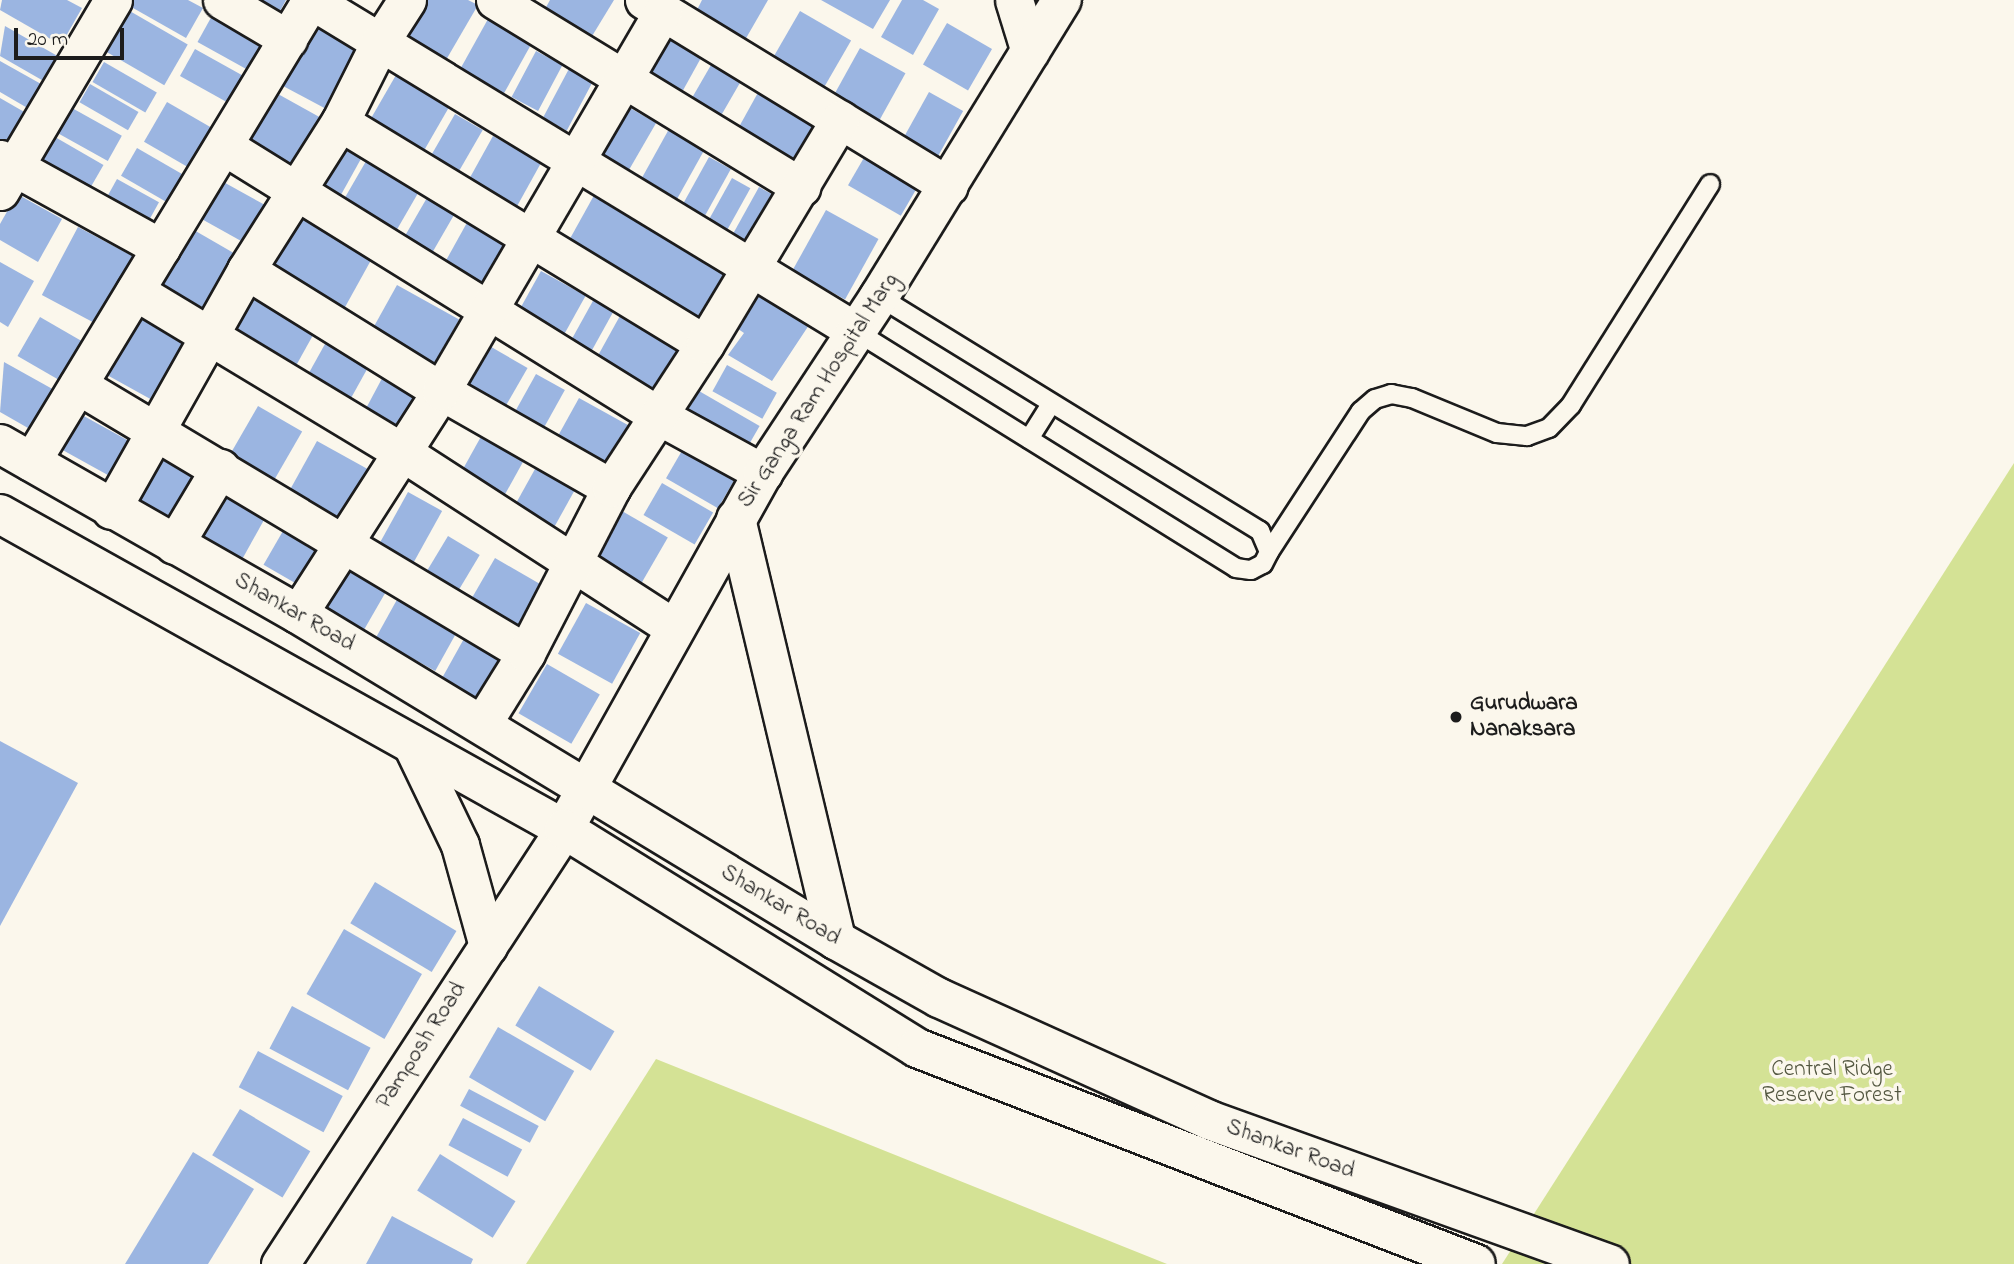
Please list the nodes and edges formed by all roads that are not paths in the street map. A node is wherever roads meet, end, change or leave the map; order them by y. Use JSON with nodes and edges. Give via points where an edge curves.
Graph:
{"nodes":[{"id":1,"x":113,"y":0,"type":"edge"},
{"id":2,"x":222,"y":0,"type":"edge"},
{"id":3,"x":311,"y":0,"type":"edge"},
{"id":4,"x":407,"y":0,"type":"edge"},
{"id":5,"x":495,"y":0,"type":"edge"},
{"id":6,"x":1062,"y":0,"type":"edge"},
{"id":7,"x":1013,"y":1,"type":"edge"},
{"id":8,"x":653,"y":6,"type":"edge"},
{"id":9,"x":288,"y":39,"type":"junction"},
{"id":10,"x":380,"y":42,"type":"junction"},
{"id":11,"x":1030,"y":52,"type":"junction"},
{"id":12,"x":622,"y":77,"type":"junction"},
{"id":13,"x":840,"y":119,"type":"junction"},
{"id":14,"x":340,"y":122,"type":"junction"},
{"id":15,"x":225,"y":146,"type":"junction"},
{"id":16,"x":571,"y":162,"type":"junction"},
{"id":17,"x":5,"y":172,"type":"edge"},
{"id":18,"x":1710,"y":184,"type":"dead end"},
{"id":19,"x":949,"y":186,"type":"junction"},
{"id":20,"x":801,"y":187,"type":"junction"},
{"id":21,"x":296,"y":192,"type":"junction"},
{"id":22,"x":528,"y":239,"type":"junction"},
{"id":23,"x":161,"y":248,"type":"junction"},
{"id":24,"x":751,"y":266,"type":"junction"},
{"id":25,"x":246,"y":270,"type":"junction"},
{"id":26,"x":135,"y":291,"type":"junction"},
{"id":27,"x":879,"y":298,"type":"junction"},
{"id":28,"x":487,"y":308,"type":"junction"},
{"id":29,"x":857,"y":332,"type":"junction"},
{"id":30,"x":208,"y":336,"type":"junction"},
{"id":31,"x":705,"y":344,"type":"junction"},
{"id":32,"x":78,"y":385,"type":"junction"},
{"id":33,"x":441,"y":391,"type":"junction"},
{"id":34,"x":1051,"y":404,"type":"junction"},
{"id":35,"x":659,"y":416,"type":"junction"},
{"id":36,"x":158,"y":432,"type":"junction"},
{"id":37,"x":1029,"y":439,"type":"junction"},
{"id":38,"x":400,"y":450,"type":"junction"},
{"id":39,"x":16,"y":453,"type":"edge"},
{"id":40,"x":220,"y":468,"type":"junction"},
{"id":41,"x":763,"y":473,"type":"junction"},
{"id":42,"x":611,"y":488,"type":"junction"},
{"id":43,"x":111,"y":510,"type":"junction"},
{"id":44,"x":0,"y":513,"type":"edge"},
{"id":45,"x":737,"y":519,"type":"junction"},
{"id":46,"x":342,"y":544,"type":"junction"},
{"id":47,"x":174,"y":545,"type":"junction"},
{"id":48,"x":1269,"y":552,"type":"junction"},
{"id":49,"x":572,"y":565,"type":"junction"},
{"id":50,"x":298,"y":614,"type":"junction"},
{"id":51,"x":673,"y":627,"type":"junction"},
{"id":52,"x":526,"y":653,"type":"junction"},
{"id":53,"x":482,"y":724,"type":"junction"},
{"id":54,"x":411,"y":743,"type":"junction"},
{"id":55,"x":586,"y":789,"type":"junction"},
{"id":56,"x":564,"y":829,"type":"junction"},
{"id":57,"x":836,"y":940,"type":"junction"},
{"id":58,"x":488,"y":946,"type":"junction"},
{"id":59,"x":281,"y":1264,"type":"edge"},
{"id":60,"x":1476,"y":1264,"type":"edge"},
{"id":61,"x":1610,"y":1264,"type":"edge"}],
"edges":[{"from":1,"to":17,"type":"street"},
{"from":2,"to":9,"type":"street"},
{"from":3,"to":9,"type":"street"},
{"from":3,"to":10,"type":"street"},
{"from":4,"to":10,"type":"street"},
{"from":5,"to":12,"type":"street"},
{"from":6,"to":11,"type":"main road","name":"Sir Ganga Ram Hospital Marg"},
{"from":7,"to":11,"type":"street"},
{"from":8,"to":12,"type":"street"},
{"from":8,"to":13,"type":"street"},
{"from":9,"to":15,"type":"street"},
{"from":10,"to":14,"type":"street"},
{"from":10,"to":16,"type":"street"},
{"from":11,"to":19,"type":"main road","name":"Sir Ganga Ram Hospital Marg"},
{"from":12,"to":16,"type":"street"},
{"from":12,"to":20,"type":"street"},
{"from":13,"to":19,"type":"street"},
{"from":13,"to":20,"type":"street"},
{"from":14,"to":21,"type":"street"},
{"from":14,"to":22,"type":"street"},
{"from":15,"to":21,"type":"street"},
{"from":15,"to":23,"type":"street"},
{"from":16,"to":22,"type":"street"},
{"from":16,"to":24,"type":"street"},
{"from":17,"to":23,"type":"street"},
{"from":18,"to":48,"type":"lane","via":[[1571,405],[1549,428],[1527,436],[1497,433],[1412,398],[1391,394],[1375,399],[1361,411]]},
{"from":19,"to":27,"type":"main road","name":"Sir Ganga Ram Hospital Marg"},
{"from":20,"to":24,"type":"street"},
{"from":21,"to":25,"type":"street"},
{"from":21,"to":28,"type":"street"},
{"from":22,"to":28,"type":"street"},
{"from":22,"to":31,"type":"street"},
{"from":23,"to":26,"type":"street"},
{"from":24,"to":29,"type":"street"},
{"from":24,"to":31,"type":"street"},
{"from":25,"to":30,"type":"street"},
{"from":25,"to":33,"type":"street"},
{"from":26,"to":30,"type":"street"},
{"from":26,"to":32,"type":"street"},
{"from":27,"to":29,"type":"main road","name":"Sir Ganga Ram Hospital Marg"},
{"from":27,"to":34,"type":"lane"},
{"from":28,"to":33,"type":"street"},
{"from":28,"to":35,"type":"street"},
{"from":29,"to":37,"type":"lane"},
{"from":29,"to":41,"type":"main road","name":"Sir Ganga Ram Hospital Marg"},
{"from":30,"to":36,"type":"street"},
{"from":30,"to":38,"type":"street"},
{"from":31,"to":35,"type":"street"},
{"from":32,"to":36,"type":"street"},
{"from":32,"to":39,"type":"street"},
{"from":33,"to":38,"type":"street"},
{"from":33,"to":42,"type":"street"},
{"from":34,"to":37,"type":"lane"},
{"from":34,"to":48,"type":"lane","via":[[1260,531]]},
{"from":35,"to":41,"type":"street"},
{"from":35,"to":42,"type":"street"},
{"from":36,"to":40,"type":"street"},
{"from":36,"to":43,"type":"street"},
{"from":37,"to":48,"type":"lane","via":[[1236,568],[1251,570],[1264,564]]},
{"from":38,"to":46,"type":"street"},
{"from":38,"to":49,"type":"street"},
{"from":39,"to":43,"type":"main road","name":"Shankar Road"},
{"from":40,"to":46,"type":"street"},
{"from":40,"to":47,"type":"street"},
{"from":41,"to":45,"type":"main road","name":"Sir Ganga Ram Hospital Marg"},
{"from":42,"to":49,"type":"street"},
{"from":43,"to":47,"type":"main road","name":"Shankar Road"},
{"from":44,"to":54,"type":"main road","name":"Shankar Road"},
{"from":45,"to":51,"type":"main road","name":"Sir Ganga Ram Hospital Marg"},
{"from":45,"to":57,"type":"main road"},
{"from":46,"to":50,"type":"street"},
{"from":46,"to":52,"type":"street"},
{"from":47,"to":50,"type":"main road","name":"Shankar Road"},
{"from":49,"to":51,"type":"street"},
{"from":49,"to":52,"type":"street"},
{"from":50,"to":53,"type":"main road","name":"Shankar Road"},
{"from":51,"to":55,"type":"main road","name":"Sir Ganga Ram Hospital Marg"},
{"from":52,"to":53,"type":"street"},
{"from":53,"to":55,"type":"main road","name":"Shankar Road"},
{"from":54,"to":56,"type":"main road","name":"Shankar Road"},
{"from":54,"to":58,"type":"street","via":[[460,845]]},
{"from":55,"to":56,"type":"main road","name":"Sir Ganga Ram Hospital Marg"},
{"from":55,"to":57,"type":"main road","name":"Shankar Road"},
{"from":56,"to":58,"type":"street","name":"Pamposh Road"},
{"from":56,"to":60,"type":"main road","name":"Shankar Road","via":[[917,1048]]},
{"from":57,"to":61,"type":"main road","name":"Shankar Road","via":[[939,998],[1209,1120]]},
{"from":58,"to":59,"type":"street","name":"Pamposh Road"}]}
